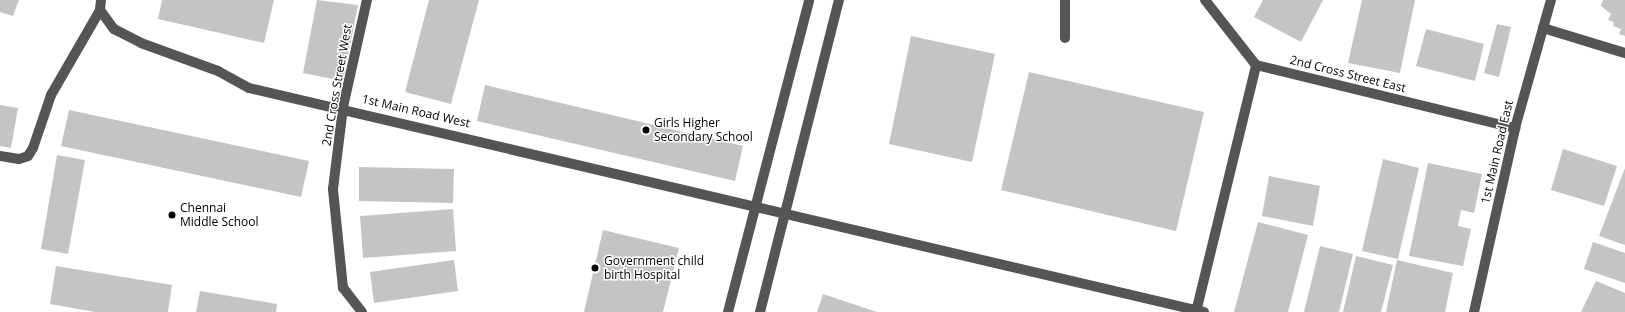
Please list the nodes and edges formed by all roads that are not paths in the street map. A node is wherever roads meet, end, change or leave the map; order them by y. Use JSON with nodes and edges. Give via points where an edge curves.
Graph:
{"nodes":[{"id":1,"x":366,"y":0,"type":"edge"},
{"id":2,"x":808,"y":0,"type":"edge"},
{"id":3,"x":839,"y":0,"type":"edge"},
{"id":4,"x":1065,"y":0,"type":"edge"},
{"id":5,"x":1205,"y":0,"type":"edge"},
{"id":6,"x":1551,"y":0,"type":"edge"},
{"id":7,"x":101,"y":5,"type":"edge"},
{"id":8,"x":1543,"y":28,"type":"junction"},
{"id":9,"x":1065,"y":38,"type":"dead end"},
{"id":10,"x":1625,"y":53,"type":"edge"},
{"id":11,"x":1256,"y":65,"type":"junction"},
{"id":12,"x":343,"y":107,"type":"junction"},
{"id":13,"x":1515,"y":128,"type":"junction"},
{"id":14,"x":0,"y":156,"type":"edge"},
{"id":15,"x":753,"y":205,"type":"junction"},
{"id":16,"x":785,"y":213,"type":"junction"},
{"id":17,"x":1199,"y":311,"type":"edge"},
{"id":18,"x":362,"y":312,"type":"edge"},
{"id":19,"x":728,"y":312,"type":"edge"},
{"id":20,"x":760,"y":312,"type":"edge"},
{"id":21,"x":1474,"y":312,"type":"edge"}],
"edges":[{"from":1,"to":12,"type":"street","name":"2nd Cross Street West"},
{"from":2,"to":15,"type":"street"},
{"from":3,"to":16,"type":"street"},
{"from":4,"to":9,"type":"street"},
{"from":5,"to":11,"type":"street"},
{"from":6,"to":8,"type":"street","name":"1st Main Road East"},
{"from":7,"to":12,"type":"street","name":"1st Main Road West","via":[[114,29],[141,43],[218,71],[249,88]]},
{"from":7,"to":14,"type":"street","via":[[51,95],[28,156],[19,159]]},
{"from":8,"to":10,"type":"street"},
{"from":8,"to":13,"type":"street","name":"1st Main Road East"},
{"from":11,"to":13,"type":"street","name":"2nd Cross Street East"},
{"from":11,"to":17,"type":"street"},
{"from":12,"to":15,"type":"street","name":"1st Main Road West"},
{"from":12,"to":18,"type":"street","name":"2nd Cross Street West","via":[[333,189],[343,288]]},
{"from":13,"to":21,"type":"street","name":"1st Main Road East"},
{"from":15,"to":16,"type":"street","name":"1st Main Road West"},
{"from":15,"to":19,"type":"street"},
{"from":16,"to":17,"type":"street","name":"1st Main Road West"},
{"from":16,"to":20,"type":"street"}]}
